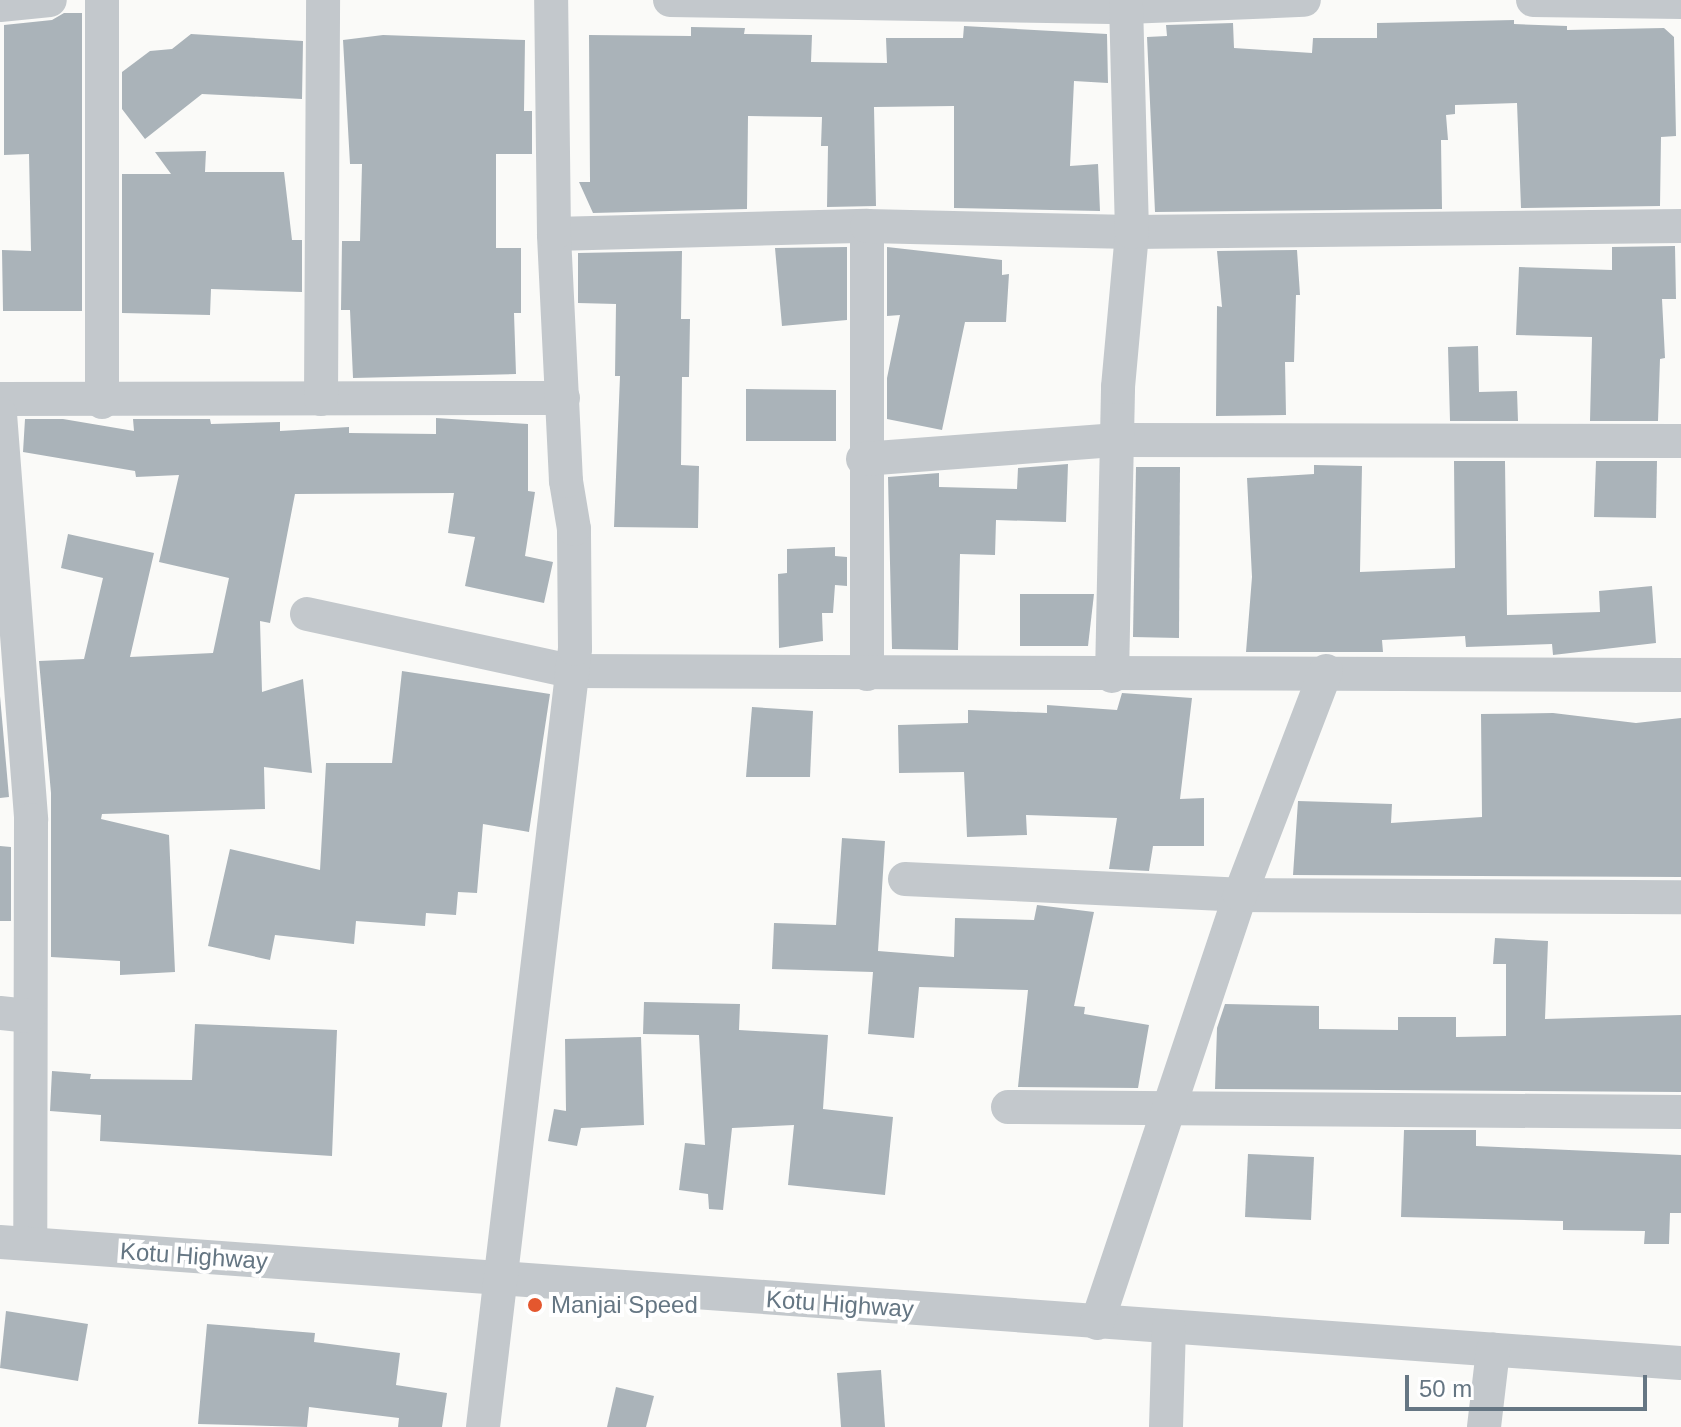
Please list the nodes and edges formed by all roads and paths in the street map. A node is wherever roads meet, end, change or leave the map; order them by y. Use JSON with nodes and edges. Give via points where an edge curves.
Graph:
{"nodes":[{"id":1,"x":50,"y":0,"type":"edge"},
{"id":2,"x":102,"y":0,"type":"edge"},
{"id":3,"x":323,"y":0,"type":"edge"},
{"id":4,"x":551,"y":0,"type":"edge"},
{"id":5,"x":670,"y":0,"type":"edge"},
{"id":6,"x":1304,"y":0,"type":"edge"},
{"id":7,"x":1533,"y":0,"type":"edge"},
{"id":8,"x":1588,"y":0,"type":"edge"},
{"id":9,"x":794,"y":1,"type":"edge"},
{"id":10,"x":1681,"y":2,"type":"edge"},
{"id":11,"x":0,"y":5,"type":"edge"},
{"id":12,"x":1126,"y":7,"type":"junction"},
{"id":13,"x":867,"y":226,"type":"junction"},
{"id":14,"x":1681,"y":226,"type":"edge"},
{"id":15,"x":1132,"y":232,"type":"junction"},
{"id":16,"x":554,"y":234,"type":"junction"},
{"id":17,"x":563,"y":398,"type":"junction"},
{"id":18,"x":0,"y":399,"type":"edge"},
{"id":19,"x":321,"y":399,"type":"junction"},
{"id":20,"x":102,"y":402,"type":"junction"},
{"id":21,"x":0,"y":414,"type":"edge"},
{"id":22,"x":1117,"y":440,"type":"junction"},
{"id":23,"x":1681,"y":441,"type":"edge"},
{"id":24,"x":863,"y":459,"type":"junction"},
{"id":25,"x":307,"y":614,"type":"dead end"},
{"id":26,"x":571,"y":671,"type":"junction"},
{"id":27,"x":1326,"y":671,"type":"junction"},
{"id":28,"x":867,"y":674,"type":"junction"},
{"id":29,"x":1681,"y":675,"type":"edge"},
{"id":30,"x":1112,"y":676,"type":"junction"},
{"id":31,"x":16,"y":819,"type":"edge"},
{"id":32,"x":905,"y":879,"type":"dead end"},
{"id":33,"x":1240,"y":895,"type":"junction"},
{"id":34,"x":1681,"y":897,"type":"edge"},
{"id":35,"x":15,"y":1014,"type":"edge"},
{"id":36,"x":1008,"y":1107,"type":"dead end"},
{"id":37,"x":1168,"y":1109,"type":"junction"},
{"id":38,"x":1681,"y":1112,"type":"edge"},
{"id":39,"x":15,"y":1243,"type":"edge"},
{"id":40,"x":504,"y":1279,"type":"junction"},
{"id":41,"x":1097,"y":1323,"type":"junction"},
{"id":42,"x":1169,"y":1328,"type":"junction"},
{"id":43,"x":1493,"y":1350,"type":"junction"},
{"id":44,"x":1681,"y":1363,"type":"edge"},
{"id":45,"x":483,"y":1427,"type":"edge"},
{"id":46,"x":1166,"y":1427,"type":"edge"},
{"id":47,"x":1484,"y":1427,"type":"edge"}],
"edges":[{"from":1,"to":11,"type":"street"},
{"from":2,"to":20,"type":"street"},
{"from":3,"to":19,"type":"street"},
{"from":4,"to":16,"type":"street"},
{"from":5,"to":9,"type":"street"},
{"from":6,"to":12,"type":"street"},
{"from":7,"to":8,"type":"street"},
{"from":8,"to":10,"type":"street"},
{"from":9,"to":12,"type":"street"},
{"from":12,"to":15,"type":"street"},
{"from":13,"to":15,"type":"street"},
{"from":13,"to":16,"type":"street"},
{"from":13,"to":24,"type":"street"},
{"from":14,"to":15,"type":"street"},
{"from":15,"to":22,"type":"street"},
{"from":16,"to":17,"type":"street"},
{"from":17,"to":19,"type":"street"},
{"from":17,"to":26,"type":"street","via":[[574,529]]},
{"from":18,"to":20,"type":"street"},
{"from":19,"to":20,"type":"street"},
{"from":21,"to":31,"type":"street"},
{"from":22,"to":23,"type":"street"},
{"from":22,"to":24,"type":"street"},
{"from":22,"to":30,"type":"street"},
{"from":24,"to":28,"type":"street"},
{"from":25,"to":26,"type":"street"},
{"from":26,"to":28,"type":"street"},
{"from":26,"to":40,"type":"street"},
{"from":27,"to":29,"type":"street"},
{"from":27,"to":30,"type":"street"},
{"from":27,"to":33,"type":"street"},
{"from":28,"to":30,"type":"street"},
{"from":31,"to":35,"type":"street"},
{"from":32,"to":33,"type":"street"},
{"from":33,"to":34,"type":"street"},
{"from":33,"to":37,"type":"street"},
{"from":35,"to":39,"type":"street"},
{"from":36,"to":37,"type":"street"},
{"from":37,"to":38,"type":"street"},
{"from":37,"to":41,"type":"street"},
{"from":39,"to":40,"type":"street","name":"Kotu Highway"},
{"from":40,"to":41,"type":"street","name":"Kotu Highway"},
{"from":40,"to":45,"type":"street"},
{"from":41,"to":42,"type":"street","name":"Kotu Highway"},
{"from":42,"to":43,"type":"street","name":"Kotu Highway"},
{"from":42,"to":46,"type":"street"},
{"from":43,"to":44,"type":"street","name":"Kotu Highway"},
{"from":43,"to":47,"type":"street"}]}
